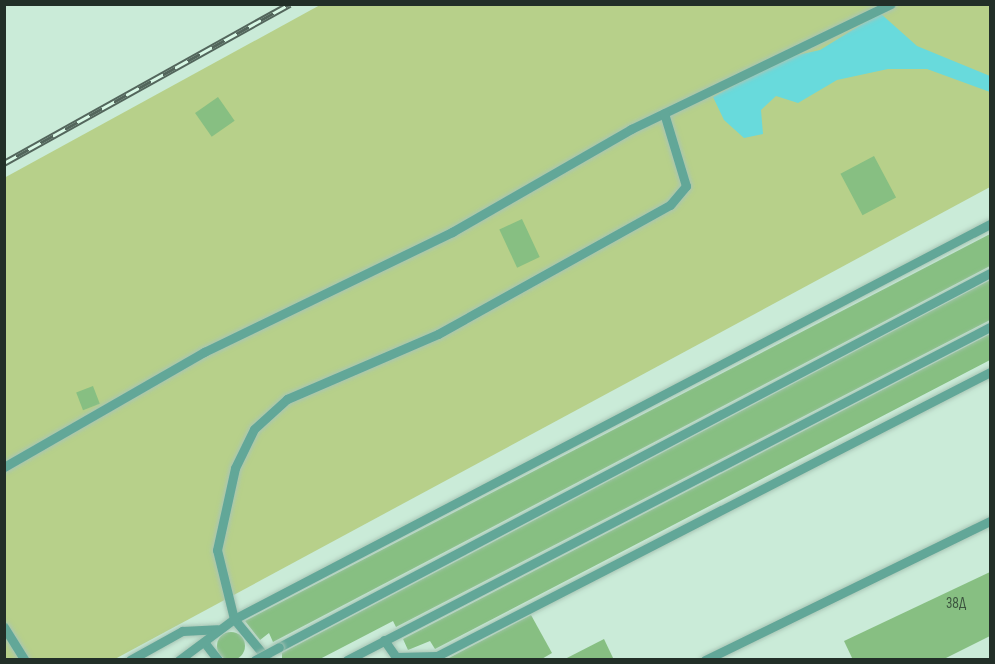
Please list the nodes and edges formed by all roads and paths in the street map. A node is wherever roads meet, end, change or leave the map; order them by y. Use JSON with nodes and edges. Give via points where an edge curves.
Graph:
{"nodes":[{"id":1,"x":891,"y":4,"type":"edge"},
{"id":2,"x":664,"y":113,"type":"junction"},
{"id":3,"x":990,"y":224,"type":"edge"},
{"id":4,"x":990,"y":273,"type":"edge"},
{"id":5,"x":990,"y":327,"type":"edge"},
{"id":6,"x":990,"y":372,"type":"edge"},
{"id":7,"x":4,"y":467,"type":"edge"},
{"id":8,"x":990,"y":521,"type":"edge"},
{"id":9,"x":234,"y":619,"type":"junction"},
{"id":10,"x":4,"y":627,"type":"edge"},
{"id":11,"x":217,"y":630,"type":"junction"},
{"id":12,"x":384,"y":640,"type":"junction"},
{"id":13,"x":204,"y":642,"type":"junction"},
{"id":14,"x":25,"y":660,"type":"edge"},
{"id":15,"x":130,"y":660,"type":"edge"},
{"id":16,"x":179,"y":660,"type":"edge"},
{"id":17,"x":218,"y":660,"type":"edge"},
{"id":18,"x":255,"y":660,"type":"edge"},
{"id":19,"x":268,"y":660,"type":"edge"},
{"id":20,"x":347,"y":660,"type":"edge"},
{"id":21,"x":705,"y":660,"type":"edge"}],
"edges":[{"from":1,"to":2,"type":"lane"},
{"from":2,"to":7,"type":"lane","via":[[452,232],[204,352]]},
{"from":2,"to":9,"type":"lane","via":[[686,186],[669,205],[438,334],[271,409],[235,468],[217,550]]},
{"from":3,"to":9,"type":"lane"},
{"from":4,"to":18,"type":"lane","bridge":true},
{"from":5,"to":12,"type":"lane"},
{"from":6,"to":12,"type":"lane","via":[[437,656],[396,657]]},
{"from":8,"to":21,"type":"lane"},
{"from":9,"to":11,"type":"lane"},
{"from":9,"to":19,"type":"lane"},
{"from":10,"to":14,"type":"lane"},
{"from":11,"to":13,"type":"lane"},
{"from":11,"to":15,"type":"lane","via":[[182,631]]},
{"from":12,"to":20,"type":"lane"},
{"from":13,"to":16,"type":"lane"},
{"from":13,"to":17,"type":"lane"}]}
